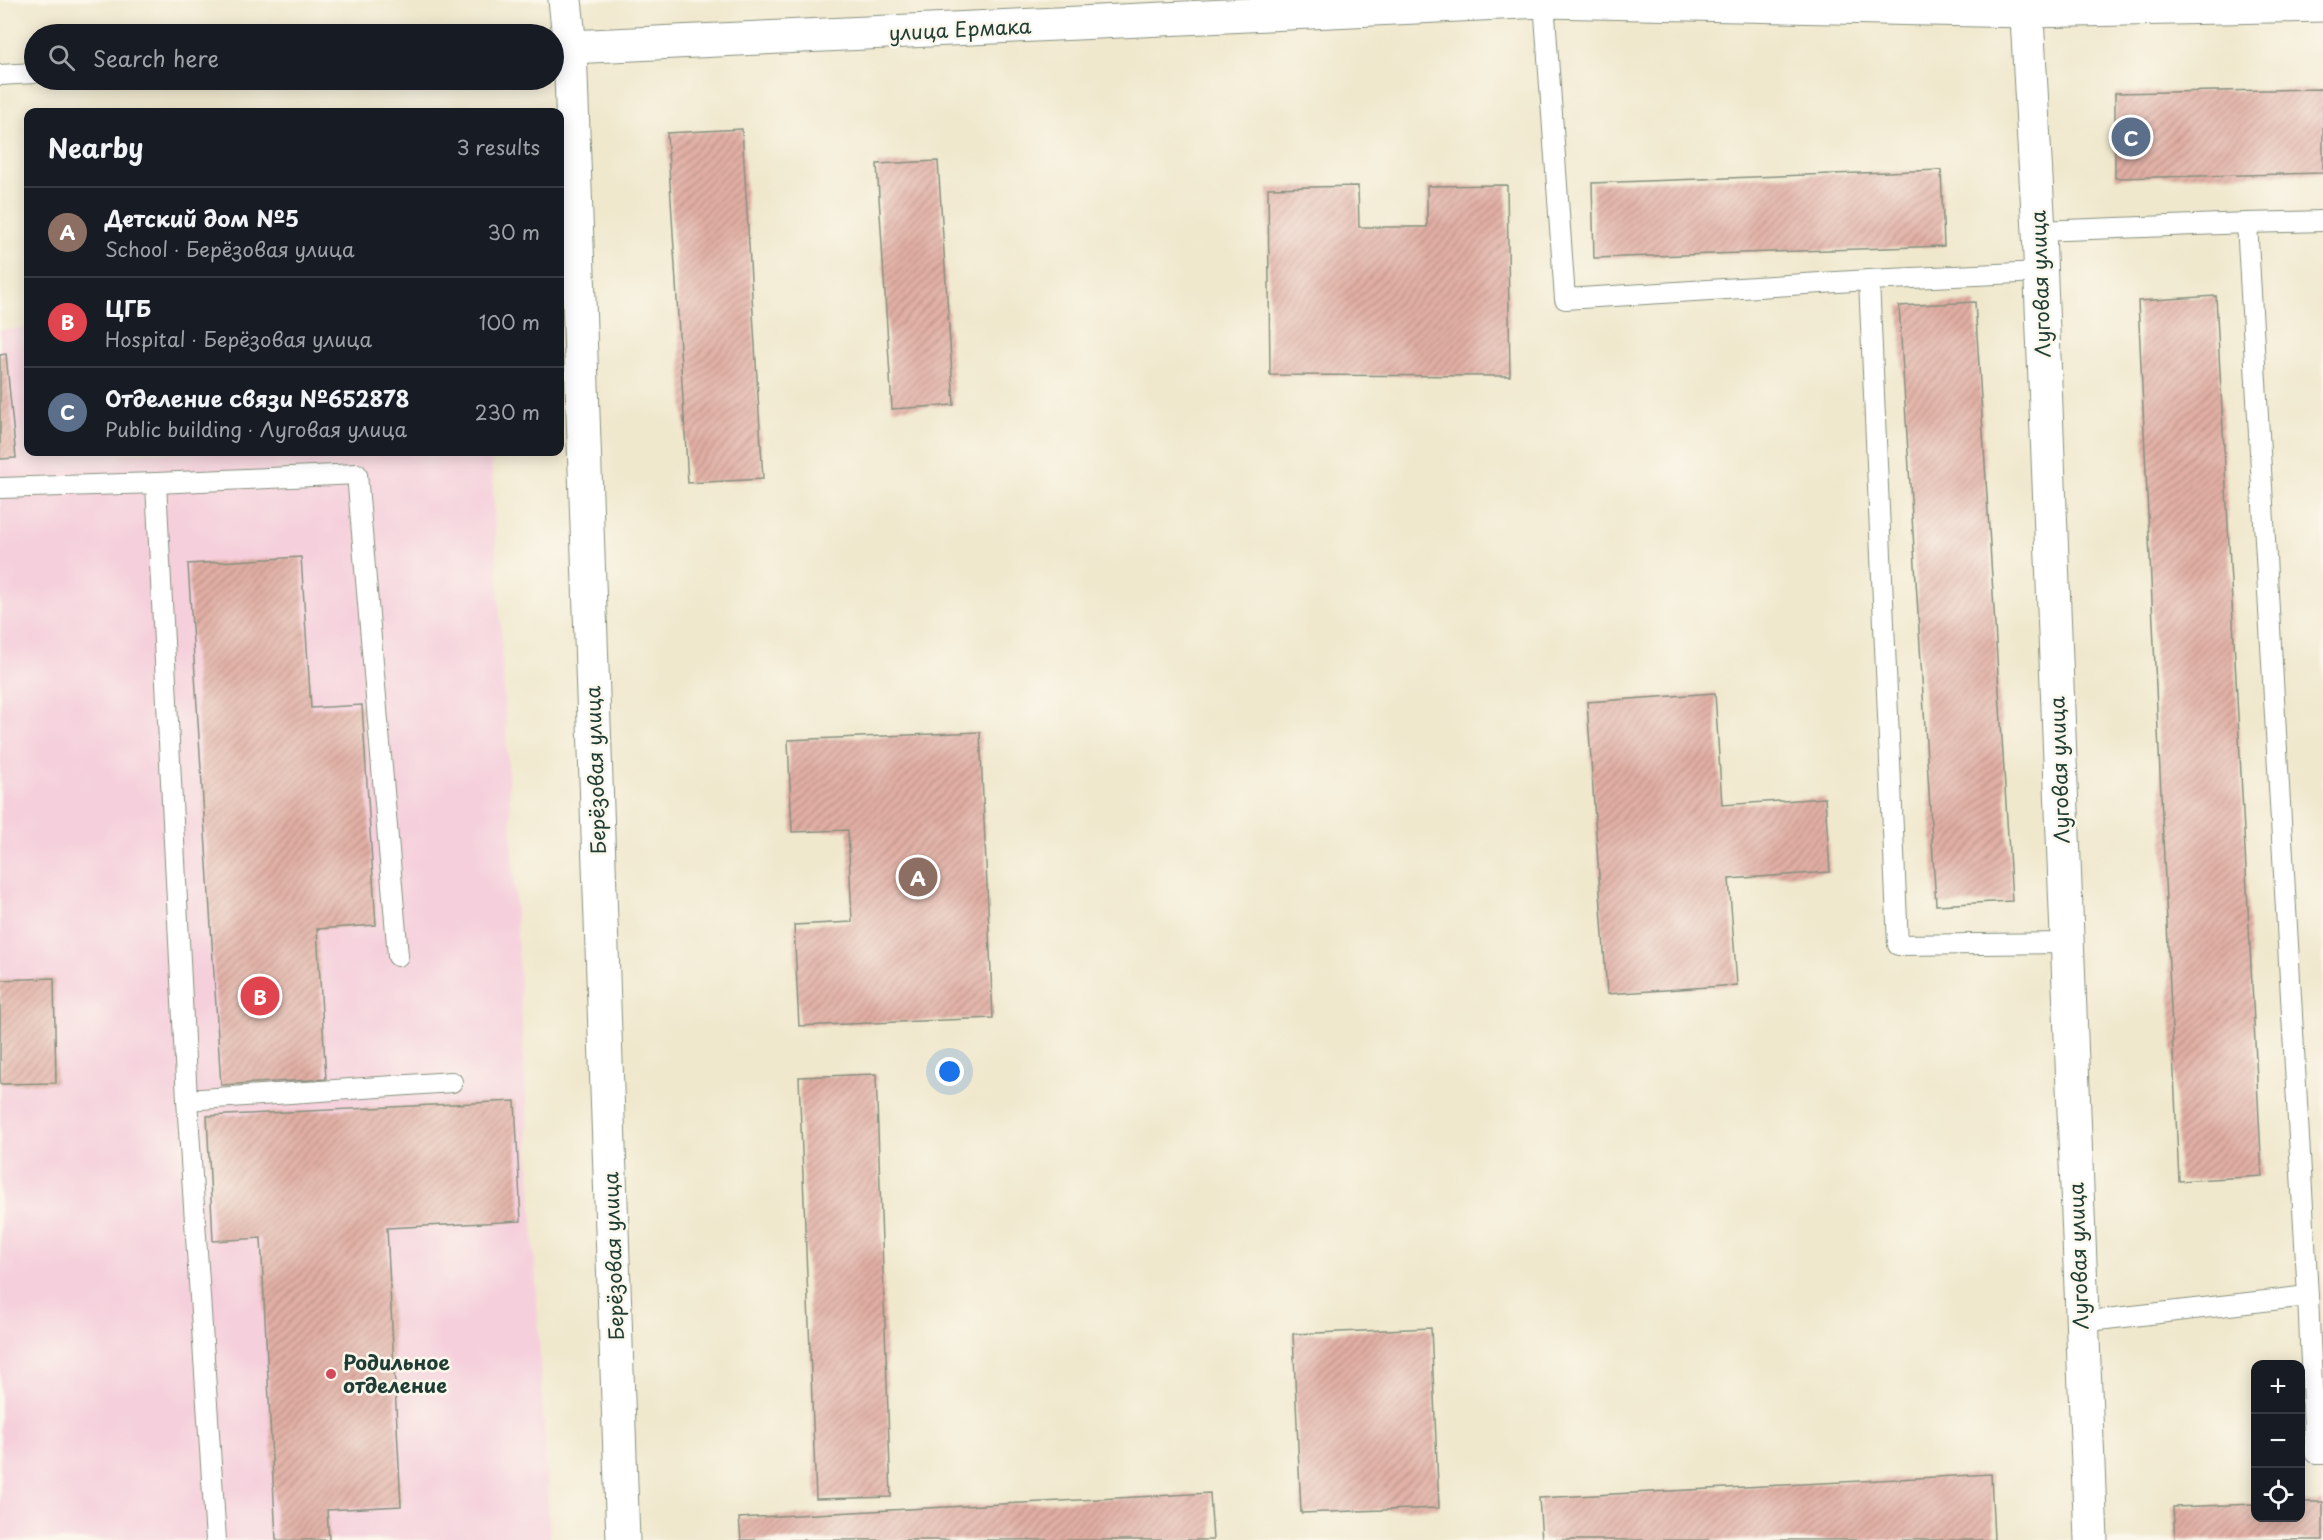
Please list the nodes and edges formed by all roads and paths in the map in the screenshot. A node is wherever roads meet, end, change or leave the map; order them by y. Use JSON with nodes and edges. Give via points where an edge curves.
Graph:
{"nodes":[{"id":1,"x":565,"y":0,"type":"edge"},
{"id":2,"x":1544,"y":1,"type":"edge"},
{"id":3,"x":2026,"y":5,"type":"edge"},
{"id":4,"x":2323,"y":5,"type":"edge"},
{"id":5,"x":564,"y":24,"type":"edge"},
{"id":6,"x":564,"y":48,"type":"edge"},
{"id":7,"x":24,"y":74,"type":"edge"},
{"id":8,"x":0,"y":75,"type":"edge"},
{"id":9,"x":564,"y":90,"type":"edge"},
{"id":10,"x":2323,"y":221,"type":"edge"},
{"id":11,"x":2247,"y":224,"type":"junction"},
{"id":12,"x":2039,"y":231,"type":"junction"},
{"id":13,"x":2040,"y":272,"type":"junction"},
{"id":14,"x":1869,"y":280,"type":"junction"},
{"id":15,"x":156,"y":483,"type":"junction"},
{"id":16,"x":0,"y":488,"type":"edge"},
{"id":17,"x":2066,"y":943,"type":"junction"},
{"id":18,"x":398,"y":956,"type":"dead end"},
{"id":19,"x":452,"y":1082,"type":"dead end"},
{"id":20,"x":187,"y":1100,"type":"junction"},
{"id":21,"x":2308,"y":1296,"type":"junction"},
{"id":22,"x":2080,"y":1322,"type":"junction"},
{"id":23,"x":2323,"y":1453,"type":"edge"},
{"id":24,"x":216,"y":1540,"type":"edge"},
{"id":25,"x":623,"y":1540,"type":"edge"},
{"id":26,"x":2091,"y":1540,"type":"edge"}],
"edges":[{"from":1,"to":5,"type":"street","name":"Берёзовая улица"},
{"from":2,"to":3,"type":"street","name":"улица Ермака"},
{"from":2,"to":6,"type":"street","name":"улица Ермака"},
{"from":2,"to":14,"type":"lane","via":[[1565,299]]},
{"from":3,"to":4,"type":"street","name":"улица Ермака"},
{"from":3,"to":12,"type":"street","name":"Луговая улица"},
{"from":7,"to":8,"type":"lane"},
{"from":9,"to":25,"type":"street","name":"Берёзовая улица"},
{"from":10,"to":11,"type":"lane"},
{"from":11,"to":12,"type":"lane"},
{"from":11,"to":21,"type":"lane"},
{"from":12,"to":13,"type":"street","name":"Луговая улица"},
{"from":13,"to":14,"type":"lane"},
{"from":13,"to":17,"type":"street","name":"Луговая улица"},
{"from":14,"to":17,"type":"lane","via":[[1898,945]]},
{"from":15,"to":16,"type":"lane"},
{"from":15,"to":18,"type":"lane","via":[[357,474]]},
{"from":15,"to":20,"type":"lane"},
{"from":17,"to":22,"type":"street","name":"Луговая улица"},
{"from":19,"to":20,"type":"lane"},
{"from":20,"to":24,"type":"lane"},
{"from":21,"to":22,"type":"lane"},
{"from":21,"to":23,"type":"lane","via":[[2315,1453]]},
{"from":22,"to":26,"type":"street","name":"Луговая улица"}]}
